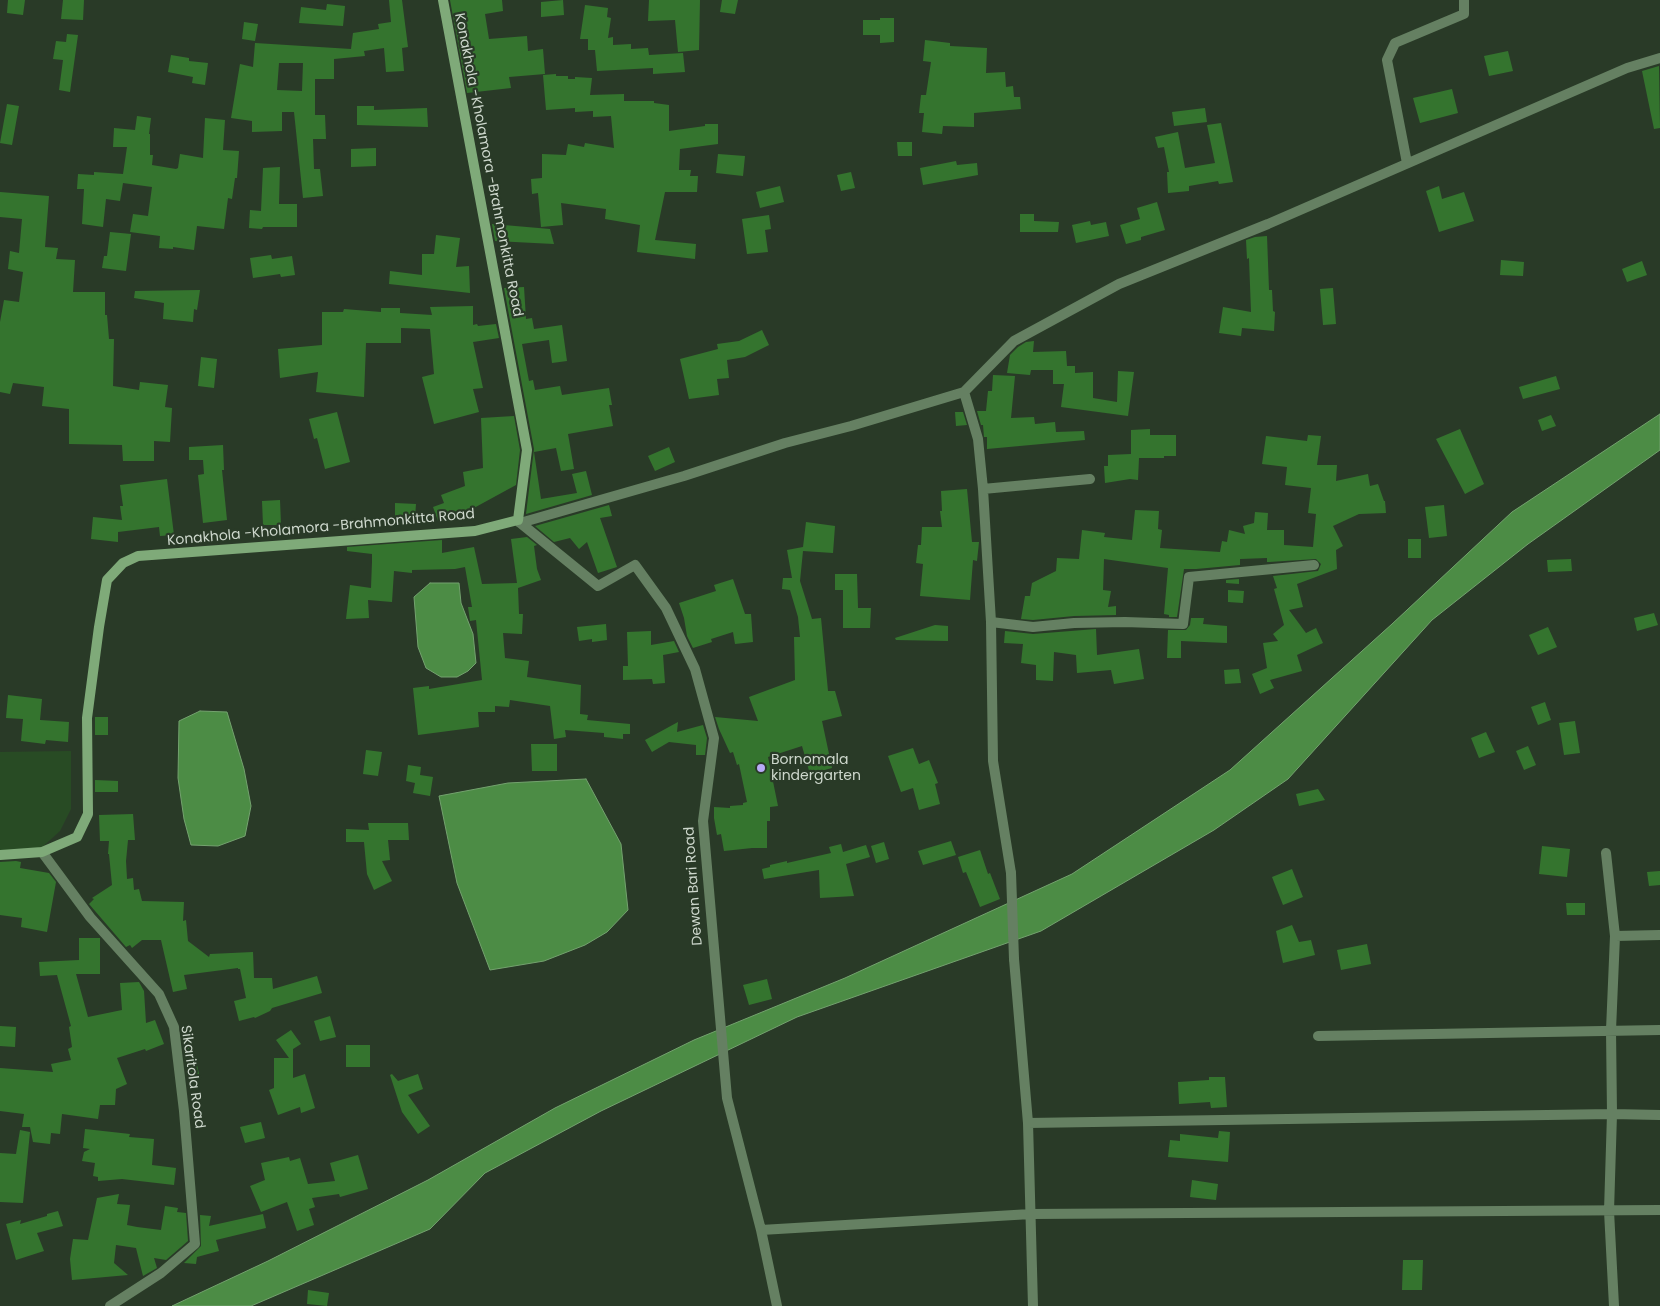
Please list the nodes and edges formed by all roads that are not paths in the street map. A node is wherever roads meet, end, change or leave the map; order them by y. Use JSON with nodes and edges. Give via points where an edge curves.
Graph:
{"nodes":[{"id":1,"x":443,"y":0,"type":"edge"},
{"id":2,"x":1464,"y":0,"type":"edge"},
{"id":3,"x":1660,"y":58,"type":"edge"},
{"id":4,"x":1407,"y":163,"type":"junction"},
{"id":5,"x":964,"y":392,"type":"junction"},
{"id":6,"x":1090,"y":479,"type":"dead end"},
{"id":7,"x":983,"y":489,"type":"junction"},
{"id":8,"x":519,"y":522,"type":"junction"},
{"id":9,"x":1314,"y":565,"type":"dead end"},
{"id":10,"x":991,"y":622,"type":"junction"},
{"id":11,"x":42,"y":852,"type":"junction"},
{"id":12,"x":1606,"y":853,"type":"dead end"},
{"id":13,"x":0,"y":855,"type":"edge"},
{"id":14,"x":1660,"y":935,"type":"edge"},
{"id":15,"x":1614,"y":936,"type":"junction"},
{"id":16,"x":1612,"y":1030,"type":"junction"},
{"id":17,"x":1660,"y":1030,"type":"edge"},
{"id":18,"x":1318,"y":1036,"type":"dead end"},
{"id":19,"x":1612,"y":1114,"type":"junction"},
{"id":20,"x":1660,"y":1115,"type":"edge"},
{"id":21,"x":1028,"y":1123,"type":"junction"},
{"id":22,"x":1660,"y":1210,"type":"edge"},
{"id":23,"x":1609,"y":1211,"type":"junction"},
{"id":24,"x":1031,"y":1214,"type":"junction"},
{"id":25,"x":761,"y":1230,"type":"junction"},
{"id":26,"x":110,"y":1306,"type":"edge"},
{"id":27,"x":776,"y":1306,"type":"edge"},
{"id":28,"x":1033,"y":1306,"type":"edge"},
{"id":29,"x":1614,"y":1306,"type":"edge"}],
"edges":[{"from":1,"to":8,"type":"main road","name":"Konakhola -Kholamora -Brahmonkitta Road","via":[[527,450]]},
{"from":2,"to":4,"type":"street","via":[[1464,14],[1395,42],[1387,60]]},
{"from":3,"to":4,"type":"street","via":[[1627,68]]},
{"from":4,"to":5,"type":"street","via":[[1119,284],[1014,341]]},
{"from":5,"to":7,"type":"street","via":[[978,439]]},
{"from":5,"to":8,"type":"street"},
{"from":6,"to":7,"type":"street"},
{"from":7,"to":10,"type":"street"},
{"from":8,"to":11,"type":"main road","name":"Konakhola -Kholamora -Brahmonkitta Road","via":[[475,531],[138,556],[123,563],[107,580],[98,627],[87,718],[88,814],[77,837]]},
{"from":8,"to":25,"type":"street","name":"Dewan Bari Road","via":[[598,586],[634,564],[666,608],[695,669],[714,738],[703,822],[727,1098]]},
{"from":9,"to":10,"type":"street","via":[[1189,576],[1183,624],[1074,623],[1033,627]]},
{"from":10,"to":21,"type":"street","via":[[994,761],[1011,874],[1014,958]]},
{"from":11,"to":13,"type":"main road"},
{"from":11,"to":26,"type":"street","name":"Sikaritola Road","via":[[90,918],[159,994],[174,1027],[195,1244],[161,1273]]},
{"from":12,"to":15,"type":"street"},
{"from":14,"to":15,"type":"street"},
{"from":15,"to":16,"type":"street"},
{"from":16,"to":17,"type":"street"},
{"from":16,"to":18,"type":"street"},
{"from":16,"to":19,"type":"street"},
{"from":19,"to":20,"type":"street"},
{"from":19,"to":21,"type":"street"},
{"from":19,"to":23,"type":"street"},
{"from":21,"to":24,"type":"street"},
{"from":22,"to":23,"type":"street"},
{"from":23,"to":24,"type":"street"},
{"from":23,"to":29,"type":"street"},
{"from":24,"to":25,"type":"street"},
{"from":24,"to":28,"type":"street"},
{"from":25,"to":27,"type":"street","name":"Dewan Bari Road"}]}
